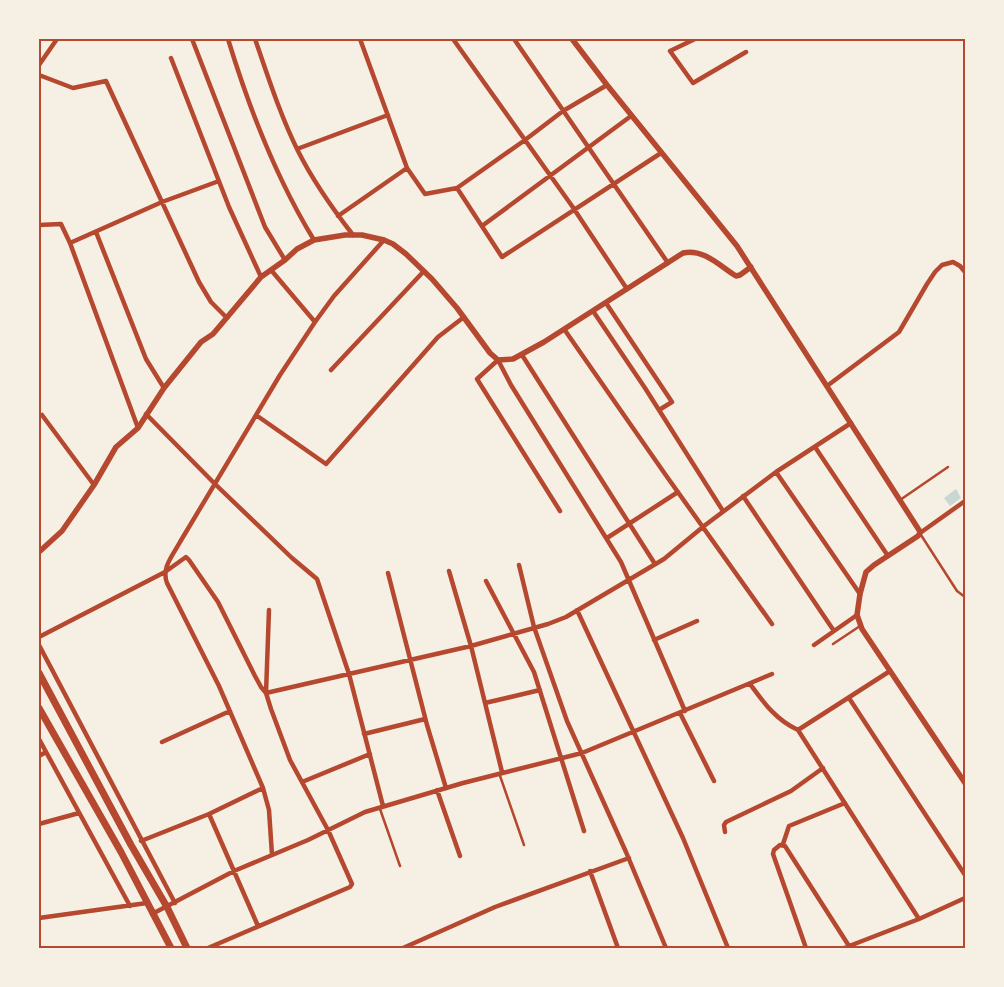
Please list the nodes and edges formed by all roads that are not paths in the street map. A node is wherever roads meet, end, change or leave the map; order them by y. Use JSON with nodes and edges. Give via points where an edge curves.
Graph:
{"nodes":[{"id":1,"x":57,"y":39,"type":"edge"},
{"id":2,"x":192,"y":39,"type":"edge"},
{"id":3,"x":228,"y":39,"type":"edge"},
{"id":4,"x":254,"y":39,"type":"edge"},
{"id":5,"x":360,"y":39,"type":"edge"},
{"id":6,"x":453,"y":39,"type":"edge"},
{"id":7,"x":514,"y":39,"type":"edge"},
{"id":8,"x":572,"y":39,"type":"edge"},
{"id":9,"x":695,"y":39,"type":"edge"},
{"id":10,"x":746,"y":52,"type":"dead end"},
{"id":11,"x":171,"y":58,"type":"dead end"},
{"id":12,"x":39,"y":65,"type":"edge"},
{"id":13,"x":39,"y":75,"type":"edge"},
{"id":14,"x":606,"y":85,"type":"junction"},
{"id":15,"x":563,"y":110,"type":"junction"},
{"id":16,"x":388,"y":115,"type":"junction"},
{"id":17,"x":631,"y":116,"type":"junction"},
{"id":18,"x":525,"y":140,"type":"junction"},
{"id":19,"x":589,"y":148,"type":"junction"},
{"id":20,"x":297,"y":149,"type":"junction"},
{"id":21,"x":661,"y":152,"type":"junction"},
{"id":22,"x":407,"y":168,"type":"junction"},
{"id":23,"x":550,"y":176,"type":"junction"},
{"id":24,"x":219,"y":181,"type":"junction"},
{"id":25,"x":615,"y":184,"type":"junction"},
{"id":26,"x":457,"y":188,"type":"junction"},
{"id":27,"x":162,"y":202,"type":"junction"},
{"id":28,"x":575,"y":210,"type":"junction"},
{"id":29,"x":338,"y":216,"type":"junction"},
{"id":30,"x":39,"y":225,"type":"edge"},
{"id":31,"x":482,"y":226,"type":"junction"},
{"id":32,"x":96,"y":232,"type":"junction"},
{"id":33,"x":353,"y":235,"type":"junction"},
{"id":34,"x":314,"y":240,"type":"junction"},
{"id":35,"x":384,"y":240,"type":"junction"},
{"id":36,"x":70,"y":243,"type":"junction"},
{"id":37,"x":285,"y":260,"type":"junction"},
{"id":38,"x":668,"y":263,"type":"junction"},
{"id":39,"x":751,"y":267,"type":"junction"},
{"id":40,"x":271,"y":270,"type":"junction"},
{"id":41,"x":424,"y":271,"type":"junction"},
{"id":42,"x":965,"y":272,"type":"edge"},
{"id":43,"x":261,"y":277,"type":"junction"},
{"id":44,"x":627,"y":289,"type":"junction"},
{"id":45,"x":606,"y":303,"type":"junction"},
{"id":46,"x":593,"y":311,"type":"junction"},
{"id":47,"x":464,"y":317,"type":"junction"},
{"id":48,"x":227,"y":318,"type":"junction"},
{"id":49,"x":315,"y":322,"type":"junction"},
{"id":50,"x":564,"y":329,"type":"junction"},
{"id":51,"x":522,"y":355,"type":"junction"},
{"id":52,"x":498,"y":360,"type":"junction"},
{"id":53,"x":331,"y":370,"type":"dead end"},
{"id":54,"x":827,"y":386,"type":"junction"},
{"id":55,"x":164,"y":388,"type":"junction"},
{"id":56,"x":659,"y":410,"type":"junction"},
{"id":57,"x":146,"y":414,"type":"junction"},
{"id":58,"x":42,"y":415,"type":"dead end"},
{"id":59,"x":256,"y":415,"type":"junction"},
{"id":60,"x":851,"y":423,"type":"junction"},
{"id":61,"x":138,"y":428,"type":"junction"},
{"id":62,"x":815,"y":447,"type":"junction"},
{"id":63,"x":948,"y":467,"type":"dead end"},
{"id":64,"x":776,"y":472,"type":"junction"},
{"id":65,"x":94,"y":484,"type":"junction"},
{"id":66,"x":215,"y":484,"type":"junction"},
{"id":67,"x":678,"y":492,"type":"junction"},
{"id":68,"x":742,"y":496,"type":"junction"},
{"id":69,"x":900,"y":500,"type":"junction"},
{"id":70,"x":965,"y":501,"type":"edge"},
{"id":71,"x":560,"y":511,"type":"dead end"},
{"id":72,"x":724,"y":511,"type":"junction"},
{"id":73,"x":630,"y":524,"type":"junction"},
{"id":74,"x":704,"y":526,"type":"junction"},
{"id":75,"x":920,"y":533,"type":"junction"},
{"id":76,"x":607,"y":538,"type":"junction"},
{"id":77,"x":39,"y":552,"type":"edge"},
{"id":78,"x":888,"y":556,"type":"junction"},
{"id":79,"x":655,"y":564,"type":"junction"},
{"id":80,"x":519,"y":565,"type":"dead end"},
{"id":81,"x":449,"y":571,"type":"dead end"},
{"id":82,"x":164,"y":572,"type":"junction"},
{"id":83,"x":388,"y":573,"type":"dead end"},
{"id":84,"x":629,"y":580,"type":"junction"},
{"id":85,"x":486,"y":581,"type":"dead end"},
{"id":86,"x":860,"y":594,"type":"junction"},
{"id":87,"x":965,"y":598,"type":"edge"},
{"id":88,"x":269,"y":610,"type":"dead end"},
{"id":89,"x":578,"y":610,"type":"junction"},
{"id":90,"x":857,"y":615,"type":"junction"},
{"id":91,"x":697,"y":621,"type":"dead end"},
{"id":92,"x":772,"y":624,"type":"dead end"},
{"id":93,"x":860,"y":626,"type":"junction"},
{"id":94,"x":534,"y":627,"type":"junction"},
{"id":95,"x":834,"y":631,"type":"junction"},
{"id":96,"x":514,"y":633,"type":"junction"},
{"id":97,"x":39,"y":637,"type":"edge"},
{"id":98,"x":654,"y":640,"type":"junction"},
{"id":99,"x":833,"y":644,"type":"dead end"},
{"id":100,"x":39,"y":645,"type":"edge"},
{"id":101,"x":814,"y":645,"type":"dead end"},
{"id":102,"x":471,"y":646,"type":"junction"},
{"id":103,"x":411,"y":660,"type":"junction"},
{"id":104,"x":890,"y":671,"type":"junction"},
{"id":105,"x":39,"y":673,"type":"edge"},
{"id":106,"x":349,"y":674,"type":"junction"},
{"id":107,"x":772,"y":674,"type":"dead end"},
{"id":108,"x":750,"y":684,"type":"junction"},
{"id":109,"x":540,"y":690,"type":"junction"},
{"id":110,"x":266,"y":692,"type":"junction"},
{"id":111,"x":849,"y":698,"type":"junction"},
{"id":112,"x":485,"y":703,"type":"junction"},
{"id":113,"x":39,"y":708,"type":"edge"},
{"id":114,"x":230,"y":711,"type":"junction"},
{"id":115,"x":682,"y":712,"type":"junction"},
{"id":116,"x":425,"y":719,"type":"junction"},
{"id":117,"x":798,"y":730,"type":"junction"},
{"id":118,"x":633,"y":732,"type":"junction"},
{"id":119,"x":364,"y":734,"type":"junction"},
{"id":120,"x":39,"y":739,"type":"edge"},
{"id":121,"x":162,"y":742,"type":"dead end"},
{"id":122,"x":46,"y":752,"type":"junction"},
{"id":123,"x":582,"y":753,"type":"junction"},
{"id":124,"x":370,"y":754,"type":"junction"},
{"id":125,"x":39,"y":756,"type":"edge"},
{"id":126,"x":560,"y":758,"type":"junction"},
{"id":127,"x":823,"y":768,"type":"junction"},
{"id":128,"x":501,"y":773,"type":"junction"},
{"id":129,"x":714,"y":781,"type":"dead end"},
{"id":130,"x":302,"y":782,"type":"junction"},
{"id":131,"x":965,"y":783,"type":"edge"},
{"id":132,"x":263,"y":788,"type":"junction"},
{"id":133,"x":446,"y":788,"type":"junction"},
{"id":134,"x":437,"y":790,"type":"junction"},
{"id":135,"x":845,"y":803,"type":"junction"},
{"id":136,"x":381,"y":806,"type":"junction"},
{"id":137,"x":79,"y":813,"type":"junction"},
{"id":138,"x":209,"y":814,"type":"junction"},
{"id":139,"x":39,"y":824,"type":"edge"},
{"id":140,"x":328,"y":830,"type":"junction"},
{"id":141,"x":584,"y":831,"type":"dead end"},
{"id":142,"x":725,"y":832,"type":"dead end"},
{"id":143,"x":141,"y":841,"type":"junction"},
{"id":144,"x":782,"y":844,"type":"junction"},
{"id":145,"x":524,"y":845,"type":"dead end"},
{"id":146,"x":272,"y":855,"type":"junction"},
{"id":147,"x":460,"y":856,"type":"dead end"},
{"id":148,"x":629,"y":858,"type":"junction"},
{"id":149,"x":400,"y":866,"type":"dead end"},
{"id":150,"x":234,"y":871,"type":"junction"},
{"id":151,"x":590,"y":871,"type":"junction"},
{"id":152,"x":965,"y":875,"type":"edge"},
{"id":153,"x":965,"y":898,"type":"edge"},
{"id":154,"x":147,"y":903,"type":"junction"},
{"id":155,"x":175,"y":903,"type":"junction"},
{"id":156,"x":130,"y":906,"type":"junction"},
{"id":157,"x":167,"y":907,"type":"junction"},
{"id":158,"x":152,"y":914,"type":"junction"},
{"id":159,"x":39,"y":918,"type":"edge"},
{"id":160,"x":919,"y":919,"type":"junction"},
{"id":161,"x":258,"y":926,"type":"junction"},
{"id":162,"x":847,"y":947,"type":"edge"},
{"id":163,"x":170,"y":948,"type":"edge"},
{"id":164,"x":187,"y":948,"type":"edge"},
{"id":165,"x":208,"y":948,"type":"edge"},
{"id":166,"x":403,"y":948,"type":"edge"},
{"id":167,"x":618,"y":948,"type":"edge"},
{"id":168,"x":666,"y":948,"type":"edge"},
{"id":169,"x":728,"y":948,"type":"edge"},
{"id":170,"x":806,"y":948,"type":"edge"}],
"edges":[{"from":1,"to":12,"type":"street"},
{"from":2,"to":37,"type":"street","via":[[266,227]]},
{"from":3,"to":34,"type":"street","via":[[274,162],[293,206]]},
{"from":4,"to":20,"type":"street"},
{"from":5,"to":16,"type":"street"},
{"from":6,"to":18,"type":"street"},
{"from":7,"to":15,"type":"street"},
{"from":8,"to":14,"type":"street"},
{"from":9,"to":10,"type":"street","via":[[670,51],[693,83]]},
{"from":11,"to":24,"type":"street"},
{"from":13,"to":27,"type":"street","via":[[73,88],[106,81]]},
{"from":14,"to":15,"type":"street"},
{"from":14,"to":17,"type":"street"},
{"from":15,"to":18,"type":"street"},
{"from":15,"to":19,"type":"street"},
{"from":16,"to":20,"type":"street"},
{"from":16,"to":22,"type":"street"},
{"from":17,"to":19,"type":"street"},
{"from":17,"to":21,"type":"street"},
{"from":18,"to":23,"type":"street"},
{"from":18,"to":26,"type":"street"},
{"from":19,"to":23,"type":"street"},
{"from":19,"to":25,"type":"street"},
{"from":20,"to":29,"type":"street"},
{"from":21,"to":25,"type":"street"},
{"from":21,"to":39,"type":"street"},
{"from":22,"to":26,"type":"street","via":[[425,194]]},
{"from":22,"to":29,"type":"street"},
{"from":23,"to":28,"type":"street"},
{"from":23,"to":31,"type":"street"},
{"from":24,"to":27,"type":"street"},
{"from":24,"to":43,"type":"street"},
{"from":25,"to":28,"type":"street"},
{"from":25,"to":38,"type":"street"},
{"from":26,"to":31,"type":"street"},
{"from":27,"to":32,"type":"street"},
{"from":27,"to":48,"type":"street","via":[[199,282],[211,302]]},
{"from":28,"to":31,"type":"street","via":[[502,257]]},
{"from":28,"to":44,"type":"street"},
{"from":29,"to":33,"type":"street"},
{"from":30,"to":36,"type":"street","via":[[61,224]]},
{"from":32,"to":36,"type":"street"},
{"from":32,"to":55,"type":"street","via":[[146,359]]},
{"from":33,"to":34,"type":"street"},
{"from":33,"to":35,"type":"street"},
{"from":34,"to":37,"type":"street"},
{"from":35,"to":41,"type":"street"},
{"from":35,"to":49,"type":"street"},
{"from":36,"to":61,"type":"street"},
{"from":37,"to":40,"type":"street"},
{"from":38,"to":39,"type":"street","via":[[686,252],[709,258],[736,276]]},
{"from":38,"to":44,"type":"street"},
{"from":39,"to":54,"type":"street"},
{"from":40,"to":43,"type":"street"},
{"from":40,"to":49,"type":"street"},
{"from":41,"to":47,"type":"street"},
{"from":41,"to":53,"type":"street"},
{"from":42,"to":54,"type":"street","via":[[953,262],[942,265],[926,284],[900,332]]},
{"from":43,"to":48,"type":"street"},
{"from":44,"to":45,"type":"street"},
{"from":45,"to":46,"type":"street"},
{"from":45,"to":56,"type":"street","via":[[672,402]]},
{"from":46,"to":50,"type":"street"},
{"from":46,"to":56,"type":"street"},
{"from":47,"to":52,"type":"street"},
{"from":47,"to":59,"type":"street","via":[[438,338],[326,464]]},
{"from":48,"to":55,"type":"street","via":[[198,346]]},
{"from":49,"to":59,"type":"street"},
{"from":50,"to":51,"type":"street"},
{"from":50,"to":67,"type":"street"},
{"from":51,"to":52,"type":"street"},
{"from":51,"to":73,"type":"street"},
{"from":52,"to":71,"type":"street","via":[[477,379]]},
{"from":52,"to":76,"type":"street"},
{"from":54,"to":60,"type":"street"},
{"from":55,"to":57,"type":"street"},
{"from":56,"to":72,"type":"street"},
{"from":57,"to":61,"type":"street"},
{"from":57,"to":66,"type":"street"},
{"from":58,"to":65,"type":"street"},
{"from":59,"to":66,"type":"street"},
{"from":60,"to":62,"type":"street"},
{"from":60,"to":69,"type":"street"},
{"from":61,"to":65,"type":"street","via":[[116,447]]},
{"from":62,"to":64,"type":"street"},
{"from":62,"to":78,"type":"street"},
{"from":63,"to":69,"type":"lane"},
{"from":64,"to":68,"type":"street"},
{"from":64,"to":86,"type":"street"},
{"from":65,"to":77,"type":"street","via":[[62,531]]},
{"from":66,"to":82,"type":"street"},
{"from":66,"to":106,"type":"street","via":[[317,579]]},
{"from":67,"to":73,"type":"street"},
{"from":67,"to":74,"type":"street"},
{"from":68,"to":72,"type":"street"},
{"from":68,"to":95,"type":"street"},
{"from":69,"to":75,"type":"street"},
{"from":70,"to":75,"type":"street"},
{"from":72,"to":74,"type":"street"},
{"from":73,"to":76,"type":"street"},
{"from":73,"to":79,"type":"street"},
{"from":74,"to":79,"type":"street"},
{"from":74,"to":92,"type":"street"},
{"from":75,"to":78,"type":"street"},
{"from":75,"to":87,"type":"lane","via":[[957,591]]},
{"from":76,"to":84,"type":"street"},
{"from":78,"to":86,"type":"street","via":[[866,572]]},
{"from":79,"to":84,"type":"street"},
{"from":80,"to":94,"type":"street"},
{"from":81,"to":102,"type":"street"},
{"from":82,"to":97,"type":"street"},
{"from":82,"to":110,"type":"street","via":[[184,558],[190,560],[218,602]]},
{"from":82,"to":114,"type":"street"},
{"from":83,"to":103,"type":"street"},
{"from":84,"to":89,"type":"street"},
{"from":84,"to":98,"type":"street"},
{"from":85,"to":96,"type":"street"},
{"from":86,"to":90,"type":"street"},
{"from":88,"to":110,"type":"street"},
{"from":89,"to":94,"type":"street"},
{"from":89,"to":118,"type":"street"},
{"from":90,"to":93,"type":"street"},
{"from":90,"to":95,"type":"street"},
{"from":91,"to":98,"type":"street"},
{"from":93,"to":99,"type":"lane"},
{"from":93,"to":104,"type":"street"},
{"from":94,"to":96,"type":"street"},
{"from":94,"to":123,"type":"street"},
{"from":95,"to":101,"type":"street"},
{"from":96,"to":102,"type":"street"},
{"from":96,"to":109,"type":"street"},
{"from":98,"to":115,"type":"street"},
{"from":100,"to":143,"type":"street"},
{"from":102,"to":103,"type":"street"},
{"from":102,"to":112,"type":"street"},
{"from":103,"to":106,"type":"street"},
{"from":103,"to":116,"type":"street"},
{"from":104,"to":111,"type":"street"},
{"from":104,"to":131,"type":"street"},
{"from":105,"to":157,"type":"main road"},
{"from":106,"to":110,"type":"street"},
{"from":106,"to":119,"type":"street"},
{"from":107,"to":108,"type":"street"},
{"from":108,"to":115,"type":"street"},
{"from":108,"to":117,"type":"street","via":[[778,718]]},
{"from":109,"to":112,"type":"street"},
{"from":109,"to":126,"type":"street"},
{"from":110,"to":130,"type":"street","via":[[286,750]]},
{"from":111,"to":117,"type":"street"},
{"from":111,"to":152,"type":"street"},
{"from":112,"to":128,"type":"street"},
{"from":113,"to":154,"type":"main road"},
{"from":114,"to":121,"type":"street"},
{"from":114,"to":132,"type":"street"},
{"from":115,"to":118,"type":"street"},
{"from":115,"to":129,"type":"street"},
{"from":116,"to":119,"type":"street"},
{"from":116,"to":133,"type":"street"},
{"from":117,"to":127,"type":"street"},
{"from":118,"to":123,"type":"street"},
{"from":118,"to":169,"type":"street","via":[[683,838]]},
{"from":119,"to":124,"type":"street"},
{"from":120,"to":122,"type":"street"},
{"from":122,"to":125,"type":"street"},
{"from":122,"to":137,"type":"street"},
{"from":123,"to":126,"type":"street"},
{"from":123,"to":148,"type":"street"},
{"from":124,"to":130,"type":"street"},
{"from":124,"to":136,"type":"street"},
{"from":126,"to":128,"type":"street"},
{"from":126,"to":141,"type":"street"},
{"from":127,"to":135,"type":"street"},
{"from":127,"to":142,"type":"street","via":[[791,791],[726,822]]},
{"from":128,"to":133,"type":"street"},
{"from":128,"to":145,"type":"lane"},
{"from":130,"to":140,"type":"street"},
{"from":132,"to":138,"type":"street"},
{"from":132,"to":146,"type":"street","via":[[269,810]]},
{"from":133,"to":134,"type":"street"},
{"from":134,"to":136,"type":"street"},
{"from":134,"to":147,"type":"street"},
{"from":135,"to":144,"type":"street","via":[[789,826]]},
{"from":135,"to":160,"type":"street"},
{"from":136,"to":140,"type":"street"},
{"from":136,"to":149,"type":"lane"},
{"from":137,"to":139,"type":"street"},
{"from":137,"to":156,"type":"street"},
{"from":138,"to":143,"type":"street"},
{"from":138,"to":150,"type":"street"},
{"from":140,"to":146,"type":"street"},
{"from":140,"to":161,"type":"street","via":[[352,886]]},
{"from":143,"to":155,"type":"street"},
{"from":144,"to":162,"type":"street"},
{"from":144,"to":170,"type":"street","via":[[773,854]]},
{"from":146,"to":150,"type":"street"},
{"from":148,"to":151,"type":"street"},
{"from":148,"to":168,"type":"street"},
{"from":150,"to":155,"type":"street"},
{"from":150,"to":161,"type":"street"},
{"from":151,"to":166,"type":"street","via":[[495,907]]},
{"from":151,"to":167,"type":"street"},
{"from":153,"to":160,"type":"street"},
{"from":154,"to":156,"type":"street"},
{"from":154,"to":158,"type":"main road"},
{"from":155,"to":157,"type":"street"},
{"from":156,"to":159,"type":"street"},
{"from":157,"to":158,"type":"street"},
{"from":157,"to":164,"type":"main road"},
{"from":158,"to":163,"type":"main road"},
{"from":160,"to":162,"type":"street"},
{"from":161,"to":165,"type":"street"}]}
